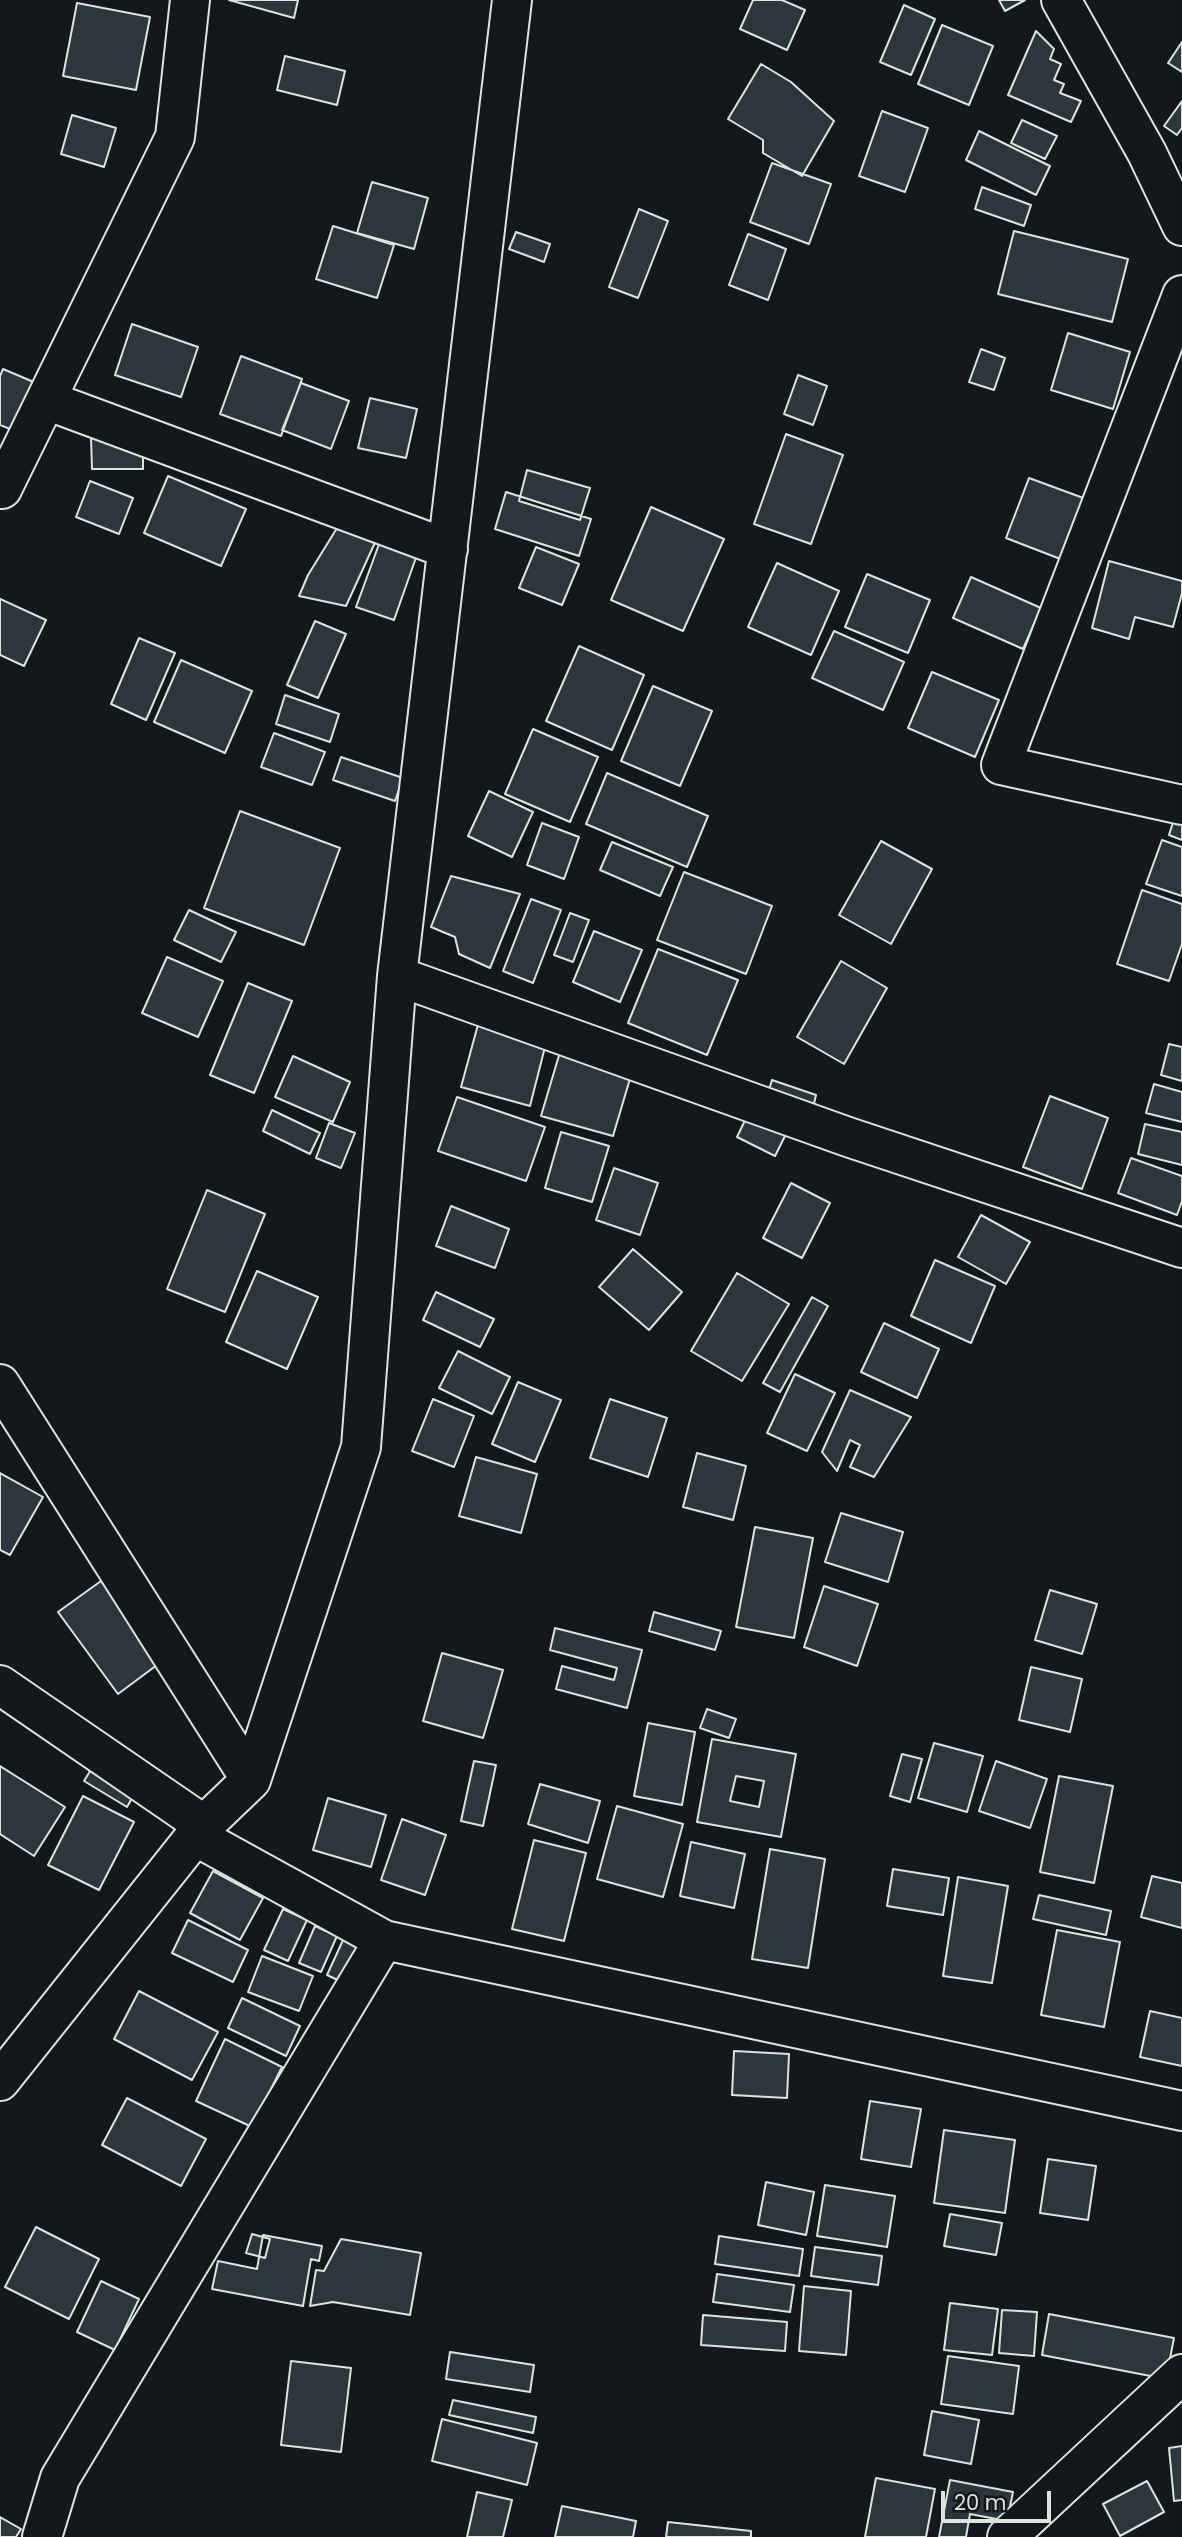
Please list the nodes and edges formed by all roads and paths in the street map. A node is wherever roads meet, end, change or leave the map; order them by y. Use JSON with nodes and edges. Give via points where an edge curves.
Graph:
{"nodes":[{"id":1,"x":190,"y":0,"type":"edge"},
{"id":2,"x":512,"y":0,"type":"edge"},
{"id":3,"x":1061,"y":0,"type":"edge"},
{"id":4,"x":1182,"y":226,"type":"edge"},
{"id":5,"x":1182,"y":295,"type":"edge"},
{"id":6,"x":46,"y":400,"type":"junction"},
{"id":7,"x":0,"y":488,"type":"edge"},
{"id":8,"x":448,"y":549,"type":"junction"},
{"id":9,"x":1182,"y":805,"type":"edge"},
{"id":10,"x":397,"y":976,"type":"junction"},
{"id":11,"x":1182,"y":1248,"type":"edge"},
{"id":12,"x":0,"y":1384,"type":"edge"},
{"id":13,"x":0,"y":1685,"type":"edge"},
{"id":14,"x":251,"y":1780,"type":"junction"},
{"id":15,"x":201,"y":1831,"type":"junction"},
{"id":16,"x":384,"y":1940,"type":"junction"},
{"id":17,"x":16,"y":2034,"type":"edge"},
{"id":18,"x":0,"y":2081,"type":"edge"},
{"id":19,"x":1182,"y":2111,"type":"edge"},
{"id":20,"x":1182,"y":2374,"type":"edge"},
{"id":21,"x":43,"y":2537,"type":"edge"},
{"id":22,"x":1007,"y":2537,"type":"edge"}],
"edges":[{"from":1,"to":6,"type":"street","via":[[176,137]]},
{"from":2,"to":8,"type":"street"},
{"from":3,"to":4,"type":"street","via":[[1147,153]]},
{"from":5,"to":9,"type":"street","via":[[1001,765]]},
{"from":6,"to":7,"type":"street"},
{"from":6,"to":8,"type":"street"},
{"from":8,"to":10,"type":"street"},
{"from":10,"to":11,"type":"street","via":[[848,1137]]},
{"from":10,"to":14,"type":"street","via":[[361,1447]]},
{"from":12,"to":14,"type":"street"},
{"from":13,"to":15,"type":"street"},
{"from":14,"to":15,"type":"street"},
{"from":15,"to":16,"type":"street"},
{"from":15,"to":17,"type":"street"},
{"from":16,"to":19,"type":"street"},
{"from":16,"to":21,"type":"street","via":[[60,2478]]},
{"from":17,"to":18,"type":"street"},
{"from":20,"to":22,"type":"street"}]}
